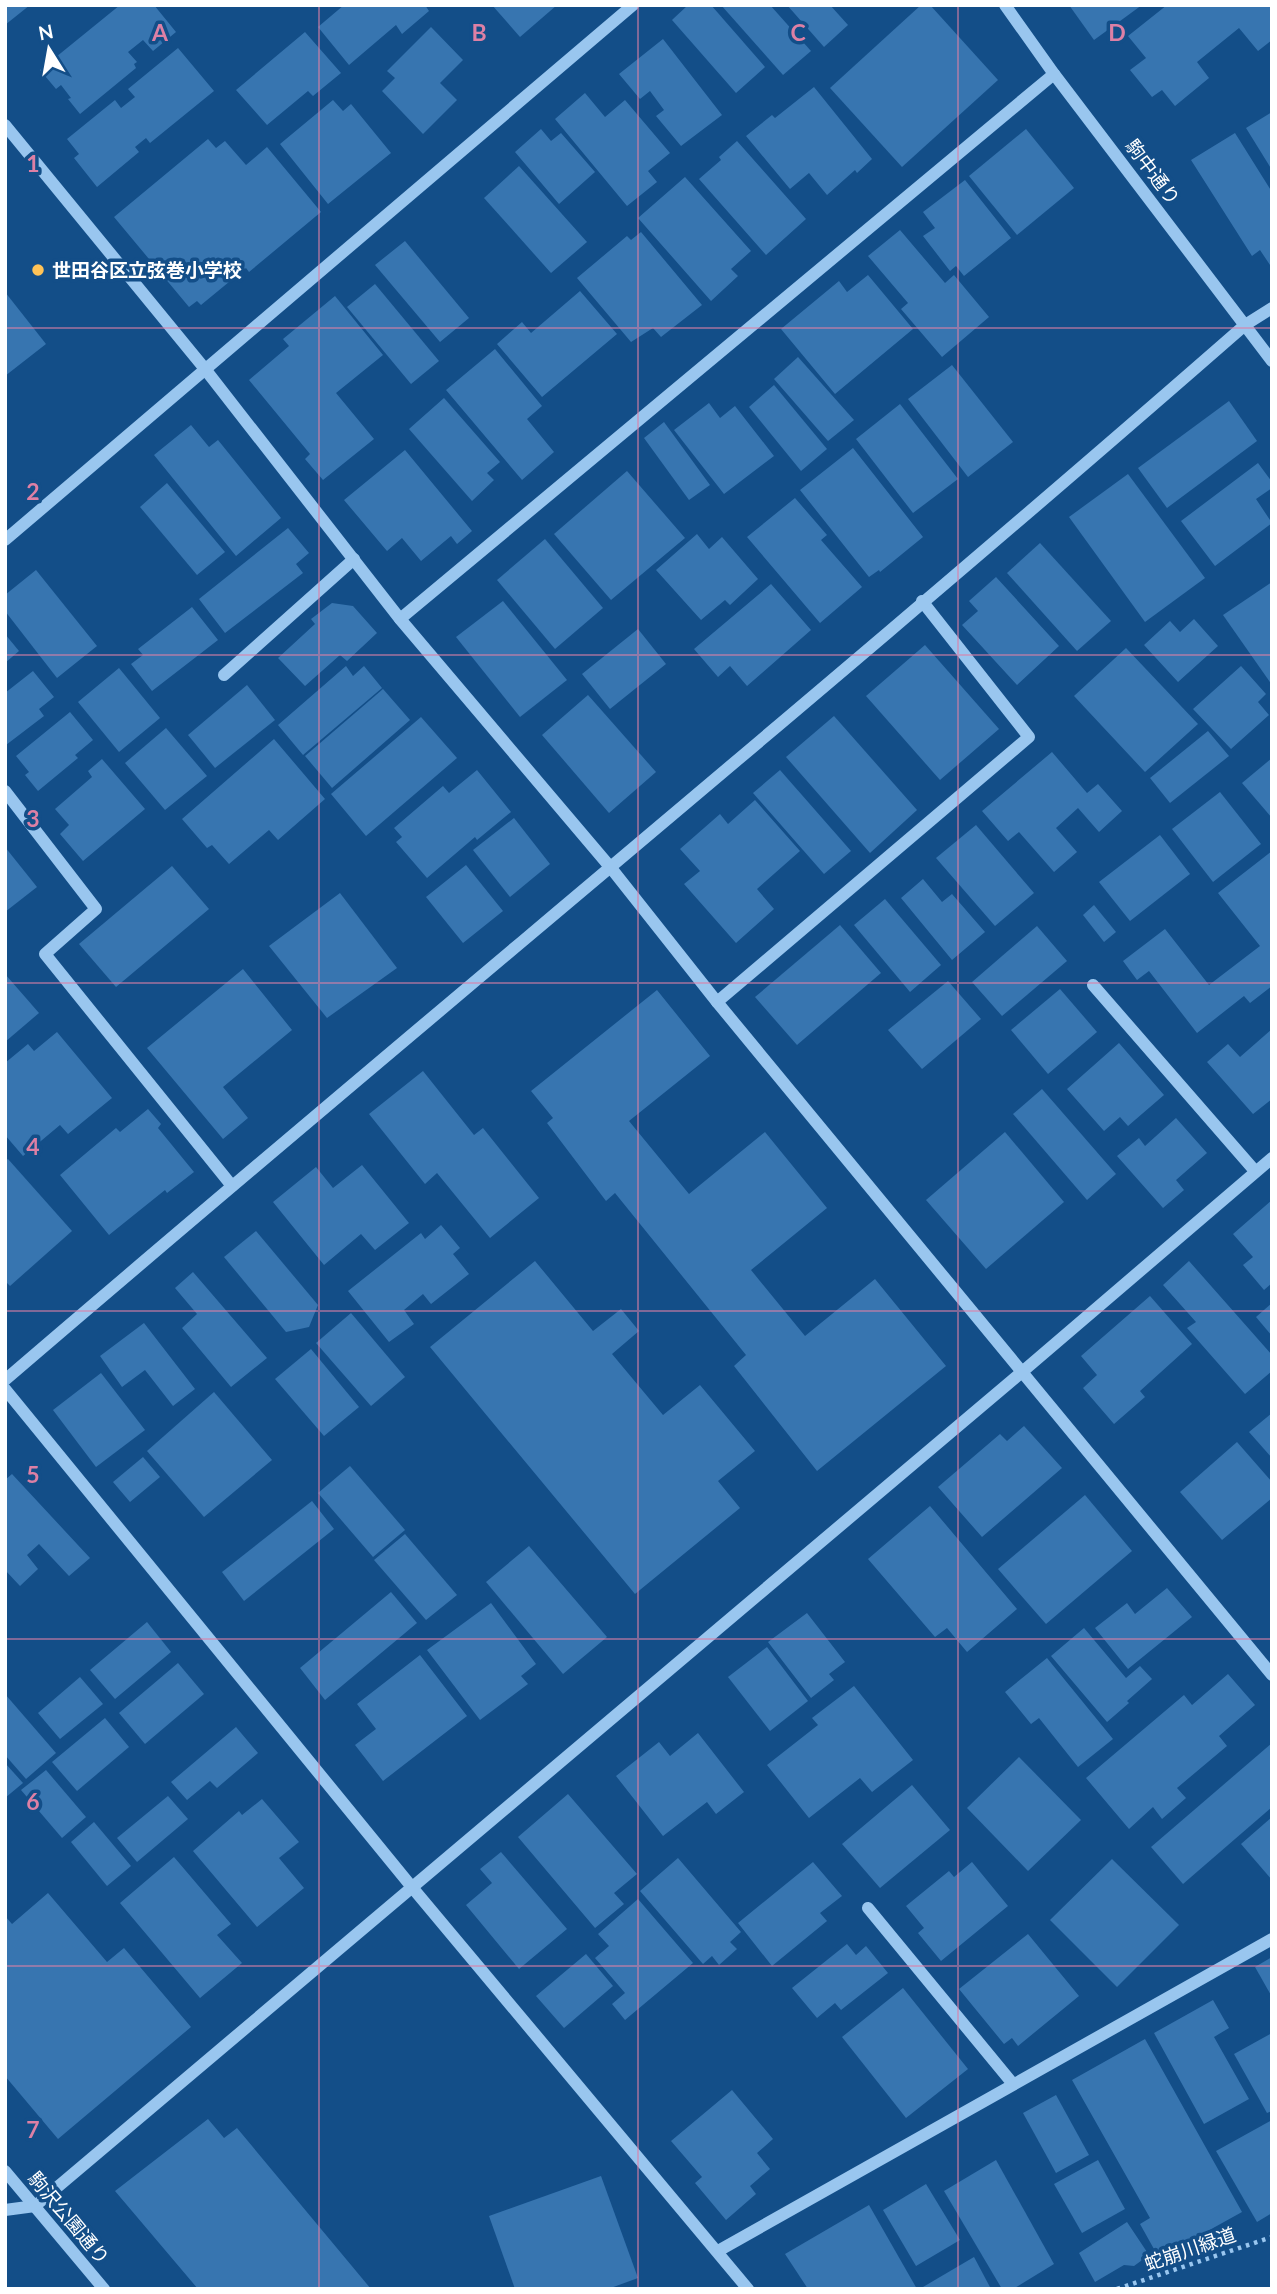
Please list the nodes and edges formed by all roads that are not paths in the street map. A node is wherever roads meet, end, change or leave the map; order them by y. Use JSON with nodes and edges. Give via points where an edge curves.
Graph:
{"nodes":[{"id":1,"x":633,"y":5,"type":"edge"},
{"id":2,"x":1005,"y":5,"type":"edge"},
{"id":3,"x":1054,"y":74,"type":"junction"},
{"id":4,"x":5,"y":125,"type":"edge"},
{"id":5,"x":1272,"y":308,"type":"edge"},
{"id":6,"x":1245,"y":325,"type":"junction"},
{"id":7,"x":1272,"y":361,"type":"edge"},
{"id":8,"x":205,"y":369,"type":"junction"},
{"id":9,"x":5,"y":540,"type":"edge"},
{"id":10,"x":354,"y":559,"type":"junction"},
{"id":11,"x":922,"y":601,"type":"junction"},
{"id":12,"x":400,"y":619,"type":"junction"},
{"id":13,"x":224,"y":675,"type":"dead end"},
{"id":14,"x":5,"y":792,"type":"edge"},
{"id":15,"x":611,"y":868,"type":"junction"},
{"id":16,"x":1093,"y":985,"type":"dead end"},
{"id":17,"x":717,"y":1002,"type":"junction"},
{"id":18,"x":1272,"y":1158,"type":"edge"},
{"id":19,"x":1255,"y":1171,"type":"junction"},
{"id":20,"x":232,"y":1186,"type":"junction"},
{"id":21,"x":1022,"y":1372,"type":"junction"},
{"id":22,"x":5,"y":1380,"type":"edge"},
{"id":23,"x":5,"y":1389,"type":"edge"},
{"id":24,"x":1272,"y":1675,"type":"edge"},
{"id":25,"x":411,"y":1886,"type":"junction"},
{"id":26,"x":868,"y":1908,"type":"dead end"},
{"id":27,"x":1272,"y":1939,"type":"edge"},
{"id":28,"x":1013,"y":2084,"type":"junction"},
{"id":29,"x":5,"y":2172,"type":"edge"},
{"id":30,"x":35,"y":2206,"type":"junction"},
{"id":31,"x":5,"y":2210,"type":"edge"},
{"id":32,"x":718,"y":2251,"type":"junction"},
{"id":33,"x":104,"y":2289,"type":"edge"},
{"id":34,"x":748,"y":2289,"type":"edge"}],
"edges":[{"from":1,"to":8,"type":"street"},
{"from":2,"to":3,"type":"street","name":"駒中通り"},
{"from":3,"to":6,"type":"street","name":"駒中通り"},
{"from":3,"to":12,"type":"street"},
{"from":4,"to":8,"type":"street"},
{"from":5,"to":6,"type":"street"},
{"from":6,"to":7,"type":"street","name":"駒中通り"},
{"from":6,"to":11,"type":"street"},
{"from":8,"to":9,"type":"street"},
{"from":8,"to":10,"type":"street"},
{"from":10,"to":12,"type":"street"},
{"from":10,"to":13,"type":"street"},
{"from":11,"to":15,"type":"street"},
{"from":11,"to":17,"type":"street","via":[[1029,737]]},
{"from":12,"to":15,"type":"street"},
{"from":14,"to":20,"type":"street","via":[[96,909],[46,954]]},
{"from":15,"to":17,"type":"street"},
{"from":15,"to":20,"type":"street"},
{"from":16,"to":19,"type":"street"},
{"from":17,"to":21,"type":"street"},
{"from":18,"to":19,"type":"street"},
{"from":19,"to":21,"type":"street"},
{"from":20,"to":22,"type":"street"},
{"from":21,"to":24,"type":"street"},
{"from":21,"to":25,"type":"street"},
{"from":23,"to":25,"type":"street"},
{"from":25,"to":30,"type":"street"},
{"from":25,"to":32,"type":"street"},
{"from":26,"to":28,"type":"street"},
{"from":27,"to":28,"type":"street"},
{"from":28,"to":32,"type":"street"},
{"from":29,"to":30,"type":"street","name":"駒沢公園通り"},
{"from":30,"to":31,"type":"street"},
{"from":30,"to":33,"type":"street","name":"駒沢公園通り"},
{"from":32,"to":34,"type":"street"}]}
